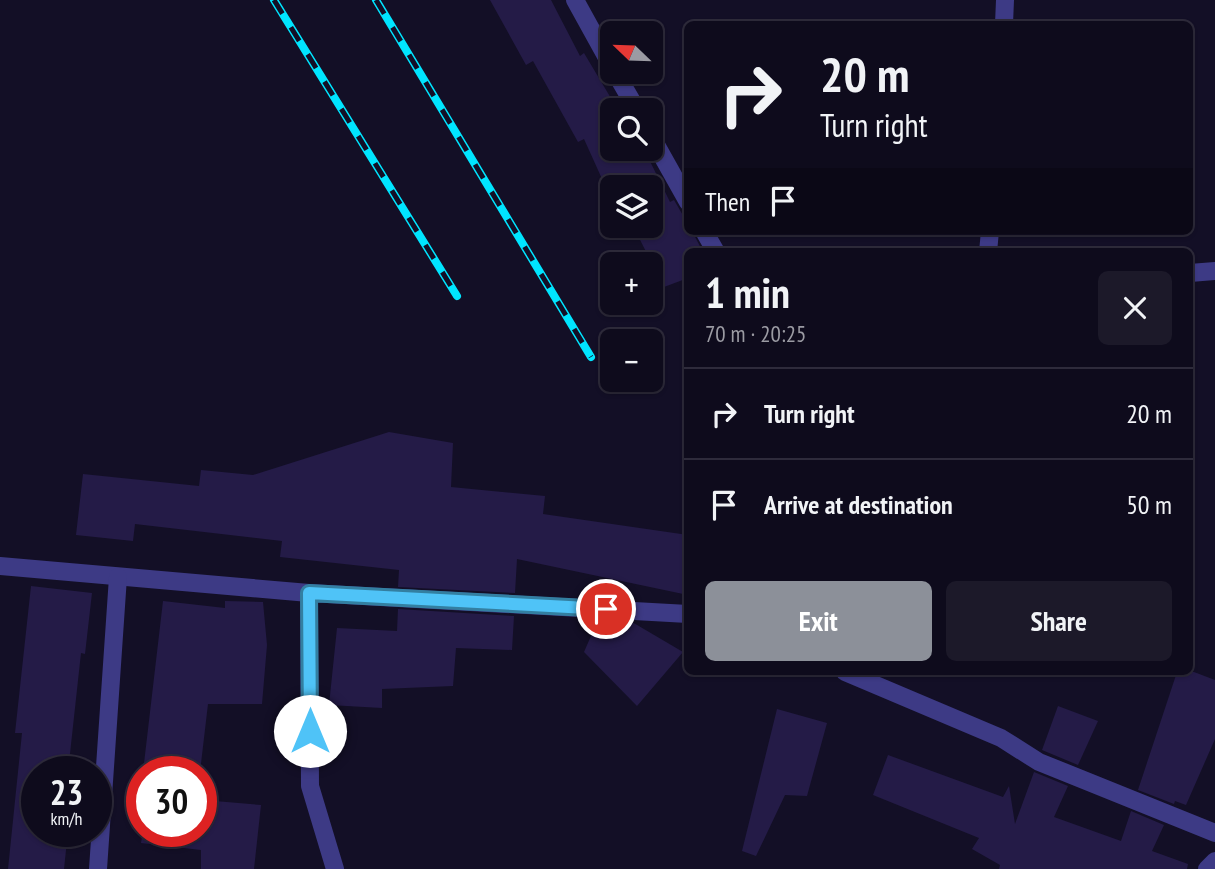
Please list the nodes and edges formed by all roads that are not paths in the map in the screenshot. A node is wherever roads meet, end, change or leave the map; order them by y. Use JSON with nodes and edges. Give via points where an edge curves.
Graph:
{"nodes":[{"id":1,"x":575,"y":0,"type":"edge"},
{"id":2,"x":1005,"y":0,"type":"edge"},
{"id":3,"x":1004,"y":21,"type":"edge"},
{"id":4,"x":600,"y":45,"type":"edge"},
{"id":5,"x":663,"y":157,"type":"edge"},
{"id":6,"x":684,"y":195,"type":"edge"},
{"id":7,"x":1215,"y":271,"type":"edge"},
{"id":8,"x":1193,"y":273,"type":"edge"},
{"id":9,"x":0,"y":566,"type":"edge"},
{"id":10,"x":118,"y":577,"type":"junction"},
{"id":11,"x":309,"y":593,"type":"junction"},
{"id":12,"x":684,"y":614,"type":"edge"},
{"id":13,"x":852,"y":675,"type":"edge"},
{"id":14,"x":1215,"y":833,"type":"edge"},
{"id":15,"x":1215,"y":861,"type":"edge"},
{"id":16,"x":98,"y":869,"type":"edge"},
{"id":17,"x":335,"y":869,"type":"edge"},
{"id":18,"x":1207,"y":869,"type":"edge"}],
"edges":[{"from":1,"to":4,"type":"street"},
{"from":2,"to":3,"type":"street"},
{"from":5,"to":6,"type":"street"},
{"from":7,"to":8,"type":"street"},
{"from":9,"to":10,"type":"street"},
{"from":10,"to":11,"type":"street"},
{"from":10,"to":16,"type":"street"},
{"from":11,"to":12,"type":"street"},
{"from":11,"to":17,"type":"street","via":[[310,786]]},
{"from":13,"to":14,"type":"street","via":[[1001,738],[1039,762]]},
{"from":15,"to":18,"type":"street"}]}
